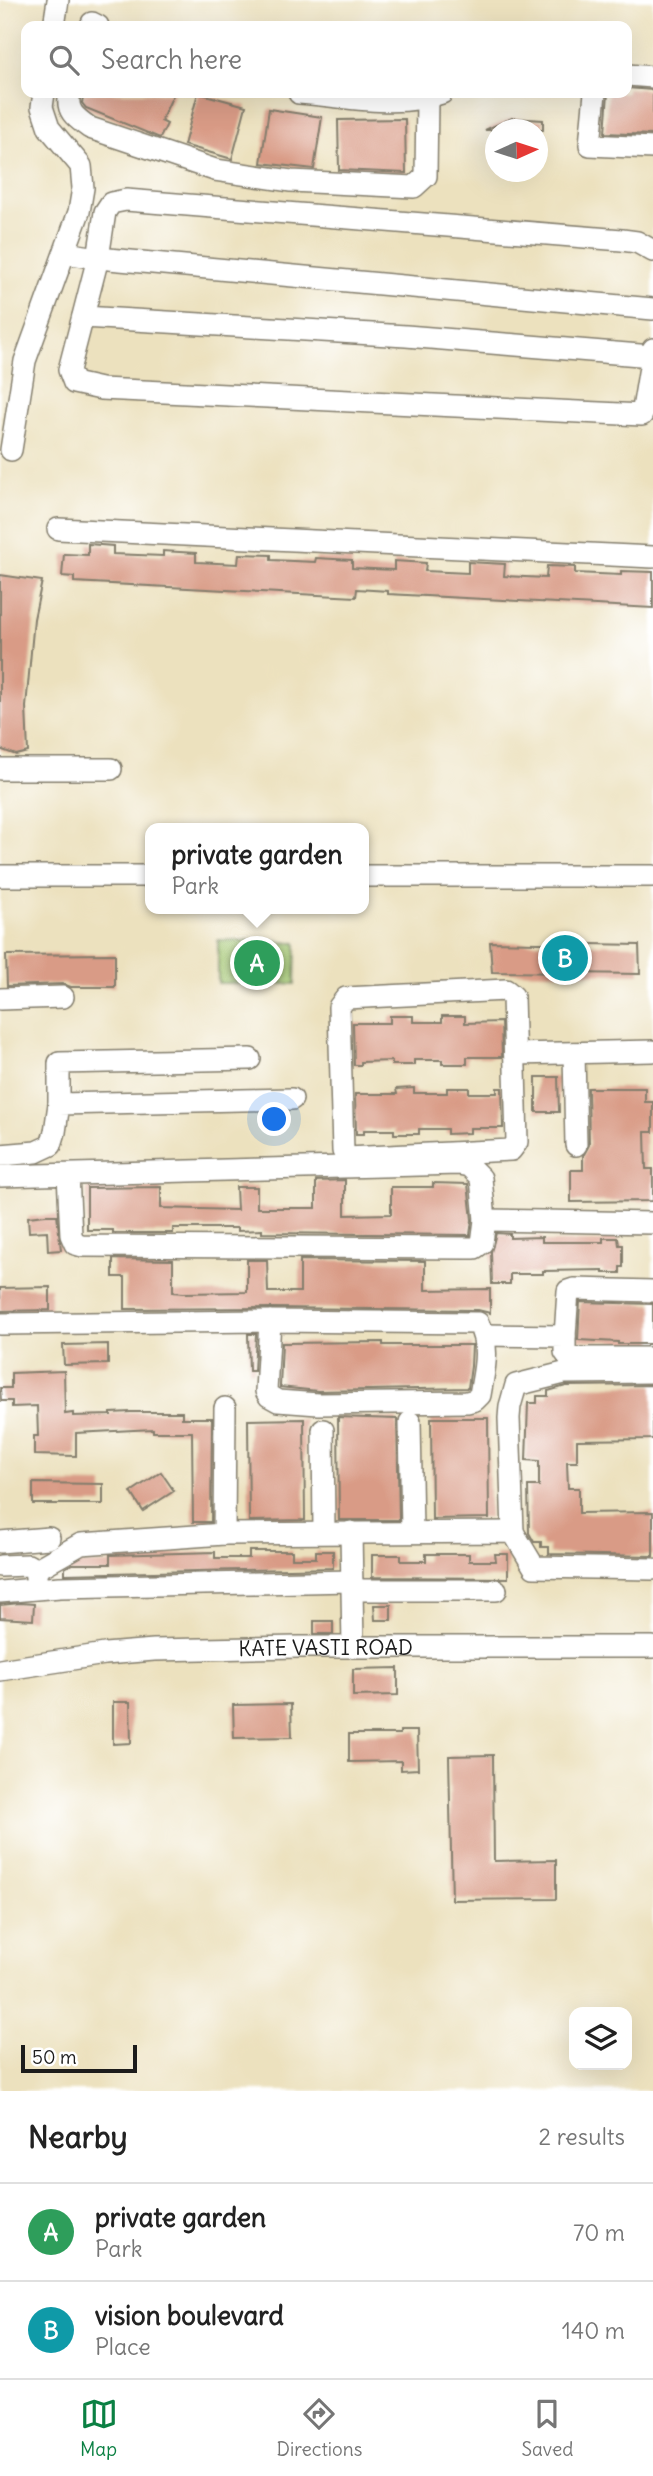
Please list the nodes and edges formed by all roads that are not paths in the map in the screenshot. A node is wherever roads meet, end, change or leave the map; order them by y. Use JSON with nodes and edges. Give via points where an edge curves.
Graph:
{"nodes":[{"id":1,"x":58,"y":0,"type":"edge"},
{"id":2,"x":55,"y":21,"type":"edge"},
{"id":3,"x":632,"y":75,"type":"edge"},
{"id":4,"x":653,"y":77,"type":"edge"},
{"id":5,"x":43,"y":98,"type":"edge"},
{"id":6,"x":68,"y":98,"type":"edge"},
{"id":7,"x":366,"y":98,"type":"edge"},
{"id":8,"x":410,"y":98,"type":"edge"},
{"id":9,"x":435,"y":98,"type":"edge"},
{"id":10,"x":595,"y":98,"type":"edge"},
{"id":11,"x":653,"y":148,"type":"edge"},
{"id":12,"x":653,"y":251,"type":"edge"},
{"id":13,"x":65,"y":253,"type":"junction"},
{"id":14,"x":98,"y":258,"type":"junction"},
{"id":15,"x":653,"y":309,"type":"edge"},
{"id":16,"x":83,"y":317,"type":"junction"},
{"id":17,"x":653,"y":349,"type":"edge"},
{"id":18,"x":652,"y":356,"type":"edge"},
{"id":19,"x":11,"y":450,"type":"dead end"},
{"id":20,"x":58,"y":528,"type":"dead end"},
{"id":21,"x":653,"y":558,"type":"edge"},
{"id":22,"x":0,"y":769,"type":"edge"},
{"id":23,"x":111,"y":769,"type":"dead end"},
{"id":24,"x":0,"y":876,"type":"edge"},
{"id":25,"x":145,"y":876,"type":"edge"},
{"id":26,"x":369,"y":876,"type":"edge"},
{"id":27,"x":653,"y":876,"type":"edge"},
{"id":28,"x":63,"y":997,"type":"dead end"},
{"id":29,"x":0,"y":999,"type":"edge"},
{"id":30,"x":653,"y":1051,"type":"edge"},
{"id":31,"x":575,"y":1053,"type":"junction"},
{"id":32,"x":514,"y":1054,"type":"junction"},
{"id":33,"x":250,"y":1059,"type":"dead end"},
{"id":34,"x":292,"y":1099,"type":"dead end"},
{"id":35,"x":59,"y":1104,"type":"junction"},
{"id":36,"x":576,"y":1145,"type":"dead end"},
{"id":37,"x":0,"y":1155,"type":"edge"},
{"id":38,"x":68,"y":1175,"type":"junction"},
{"id":39,"x":0,"y":1176,"type":"edge"},
{"id":40,"x":485,"y":1220,"type":"junction"},
{"id":41,"x":653,"y":1223,"type":"edge"},
{"id":42,"x":653,"y":1291,"type":"edge"},
{"id":43,"x":270,"y":1321,"type":"junction"},
{"id":44,"x":0,"y":1324,"type":"edge"},
{"id":45,"x":485,"y":1335,"type":"junction"},
{"id":46,"x":565,"y":1336,"type":"junction"},
{"id":47,"x":653,"y":1358,"type":"edge"},
{"id":48,"x":653,"y":1372,"type":"edge"},
{"id":49,"x":225,"y":1408,"type":"dead end"},
{"id":50,"x":410,"y":1422,"type":"dead end"},
{"id":51,"x":323,"y":1430,"type":"dead end"},
{"id":52,"x":324,"y":1532,"type":"junction"},
{"id":53,"x":352,"y":1532,"type":"junction"},
{"id":54,"x":412,"y":1532,"type":"junction"},
{"id":55,"x":513,"y":1532,"type":"junction"},
{"id":56,"x":225,"y":1534,"type":"junction"},
{"id":57,"x":48,"y":1538,"type":"dead end"},
{"id":58,"x":0,"y":1542,"type":"edge"},
{"id":59,"x":0,"y":1566,"type":"edge"},
{"id":60,"x":653,"y":1569,"type":"edge"},
{"id":61,"x":36,"y":1580,"type":"junction"},
{"id":62,"x":352,"y":1585,"type":"junction"},
{"id":63,"x":496,"y":1590,"type":"dead end"},
{"id":64,"x":0,"y":1592,"type":"edge"},
{"id":65,"x":353,"y":1647,"type":"junction"},
{"id":66,"x":653,"y":1647,"type":"edge"},
{"id":67,"x":0,"y":1670,"type":"edge"}],
"edges":[{"from":1,"to":2,"type":"street"},
{"from":3,"to":4,"type":"street"},
{"from":5,"to":13,"type":"street","via":[[49,128],[81,166],[79,212]]},
{"from":6,"to":9,"type":"street","via":[[72,116],[90,128],[215,170],[291,181],[414,187],[426,176]]},
{"from":7,"to":8,"type":"street"},
{"from":10,"to":11,"type":"street","via":[[590,145]]},
{"from":12,"to":14,"type":"street","via":[[622,240],[126,200],[111,203],[105,212]]},
{"from":13,"to":14,"type":"street"},
{"from":13,"to":19,"type":"street","via":[[26,361]]},
{"from":14,"to":15,"type":"street"},
{"from":14,"to":16,"type":"street"},
{"from":16,"to":18,"type":"street"},
{"from":16,"to":18,"type":"street","via":[[69,370],[74,383],[102,389],[642,415]]},
{"from":17,"to":18,"type":"street"},
{"from":20,"to":21,"type":"street"},
{"from":22,"to":23,"type":"street"},
{"from":24,"to":25,"type":"street"},
{"from":26,"to":27,"type":"street"},
{"from":28,"to":29,"type":"street"},
{"from":30,"to":31,"type":"street"},
{"from":31,"to":32,"type":"street"},
{"from":31,"to":36,"type":"street"},
{"from":32,"to":32,"type":"street","via":[[513,996],[506,990],[346,999],[339,1007],[343,1151],[347,1158],[512,1150],[517,1142]]},
{"from":33,"to":35,"type":"street","via":[[58,1063]]},
{"from":34,"to":35,"type":"street"},
{"from":35,"to":37,"type":"street","via":[[51,1144],[36,1152]]},
{"from":38,"to":39,"type":"street"},
{"from":38,"to":40,"type":"street","via":[[459,1164],[469,1166],[481,1178]]},
{"from":38,"to":40,"type":"street","via":[[71,1235],[82,1247],[475,1248],[482,1243]]},
{"from":40,"to":41,"type":"street"},
{"from":42,"to":46,"type":"street","via":[[568,1291]]},
{"from":43,"to":44,"type":"street"},
{"from":43,"to":45,"type":"street","via":[[478,1323]]},
{"from":43,"to":45,"type":"street","via":[[266,1391],[278,1401],[318,1404],[475,1400],[480,1395]]},
{"from":45,"to":46,"type":"street"},
{"from":46,"to":47,"type":"street","via":[[565,1352],[572,1358]]},
{"from":48,"to":55,"type":"street","via":[[564,1373],[516,1385],[509,1418]]},
{"from":49,"to":56,"type":"street"},
{"from":50,"to":54,"type":"street"},
{"from":51,"to":52,"type":"street"},
{"from":52,"to":53,"type":"street"},
{"from":52,"to":56,"type":"street"},
{"from":53,"to":54,"type":"street"},
{"from":53,"to":62,"type":"street"},
{"from":54,"to":55,"type":"street"},
{"from":55,"to":60,"type":"street","via":[[534,1567]]},
{"from":56,"to":61,"type":"street","via":[[81,1544]]},
{"from":57,"to":58,"type":"street"},
{"from":59,"to":61,"type":"street","via":[[28,1565]]},
{"from":61,"to":62,"type":"street"},
{"from":61,"to":64,"type":"street"},
{"from":62,"to":63,"type":"street"},
{"from":62,"to":65,"type":"street"},
{"from":65,"to":66,"type":"street","name":"KATE VASTI ROAD"},
{"from":65,"to":67,"type":"street","name":"KATE VASTI ROAD","via":[[154,1650]]}]}
